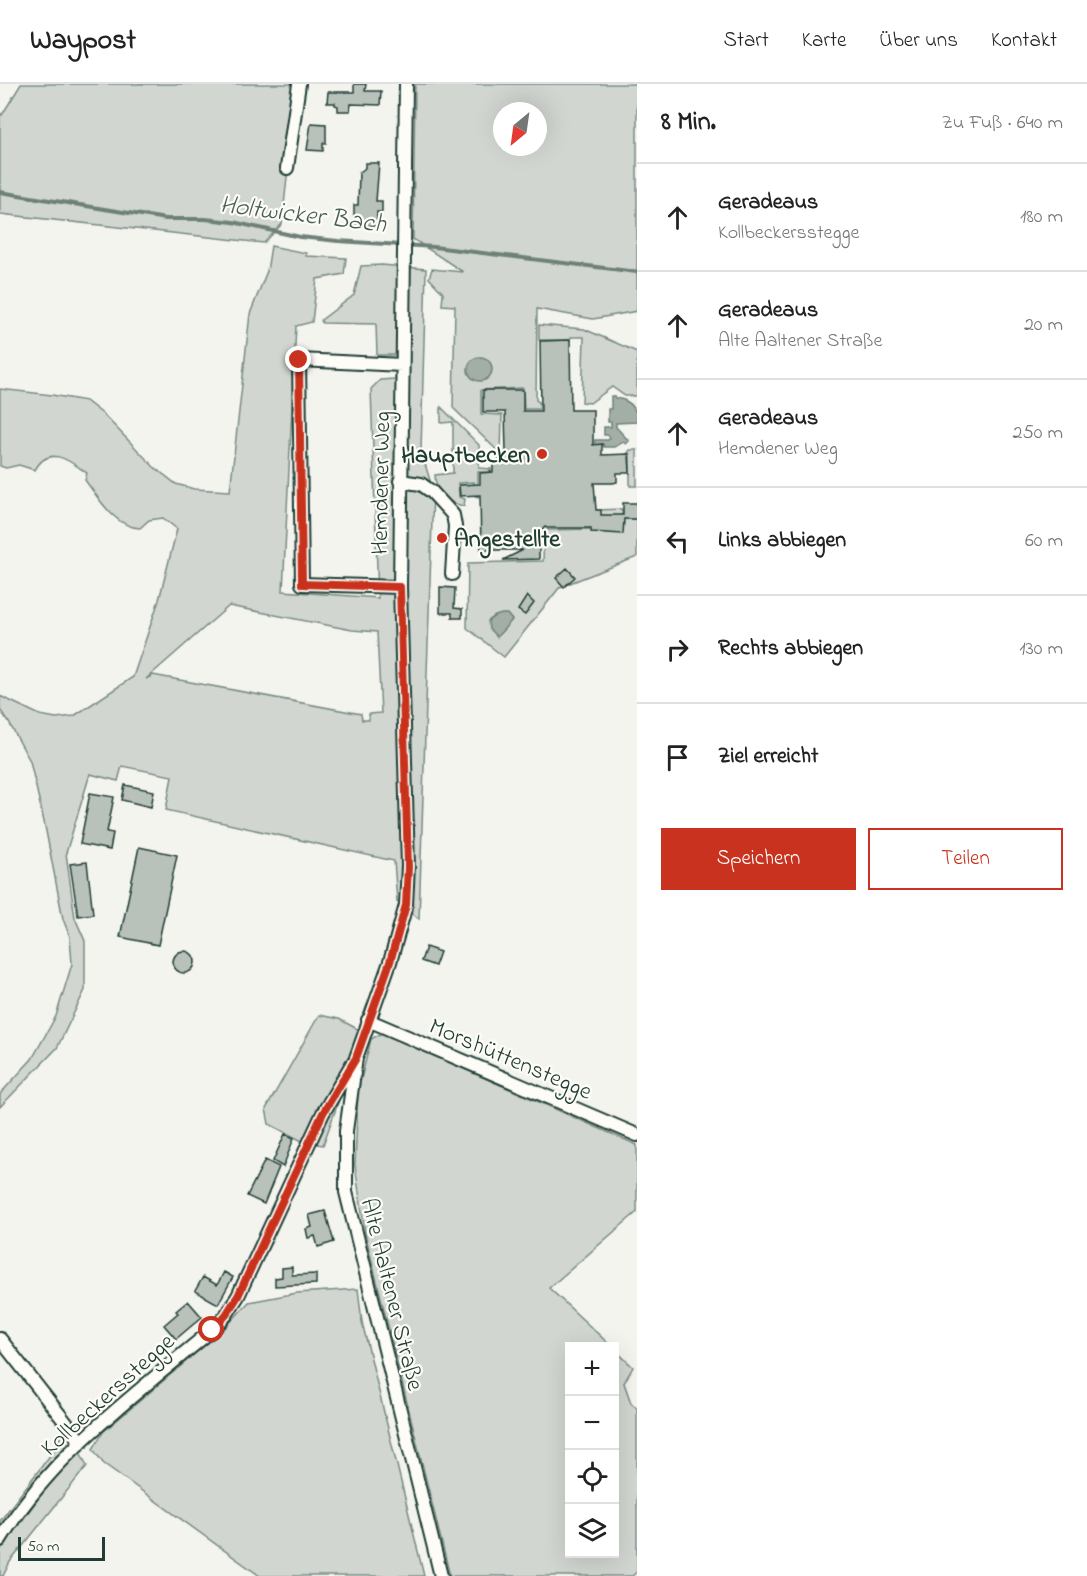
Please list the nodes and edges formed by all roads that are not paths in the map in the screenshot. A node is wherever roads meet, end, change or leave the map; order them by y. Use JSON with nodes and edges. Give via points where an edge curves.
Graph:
{"nodes":[{"id":1,"x":298,"y":84,"type":"edge"},
{"id":2,"x":406,"y":84,"type":"edge"},
{"id":3,"x":287,"y":168,"type":"dead end"},
{"id":4,"x":402,"y":364,"type":"junction"},
{"id":5,"x":400,"y":481,"type":"junction"},
{"id":6,"x":452,"y":574,"type":"dead end"},
{"id":7,"x":400,"y":587,"type":"junction"},
{"id":8,"x":368,"y":1020,"type":"junction"},
{"id":9,"x":356,"y":1058,"type":"junction"},
{"id":10,"x":637,"y":1135,"type":"edge"},
{"id":11,"x":0,"y":1339,"type":"edge"},
{"id":12,"x":81,"y":1442,"type":"junction"},
{"id":13,"x":0,"y":1540,"type":"edge"},
{"id":14,"x":441,"y":1576,"type":"edge"}],
"edges":[{"from":1,"to":3,"type":"street"},
{"from":2,"to":4,"type":"street","name":"Hemdener Weg"},
{"from":4,"to":5,"type":"street","name":"Hemdener Weg"},
{"from":4,"to":7,"type":"street","via":[[299,360],[302,584]]},
{"from":5,"to":6,"type":"street","via":[[421,484],[453,515]]},
{"from":5,"to":7,"type":"street","name":"Hemdener Weg"},
{"from":7,"to":8,"type":"street","name":"Hemdener Weg","via":[[406,905]]},
{"from":8,"to":9,"type":"street","name":"Alte Aaltener Straße"},
{"from":8,"to":10,"type":"street","name":"Morshüttenstegge"},
{"from":9,"to":12,"type":"street","name":"Kollbeckersstegge","via":[[323,1113],[226,1315]]},
{"from":9,"to":14,"type":"street","name":"Alte Aaltener Straße","via":[[346,1131],[346,1192]]},
{"from":11,"to":12,"type":"street"},
{"from":12,"to":13,"type":"street","name":"Kollbeckersstegge","via":[[50,1473]]}]}
